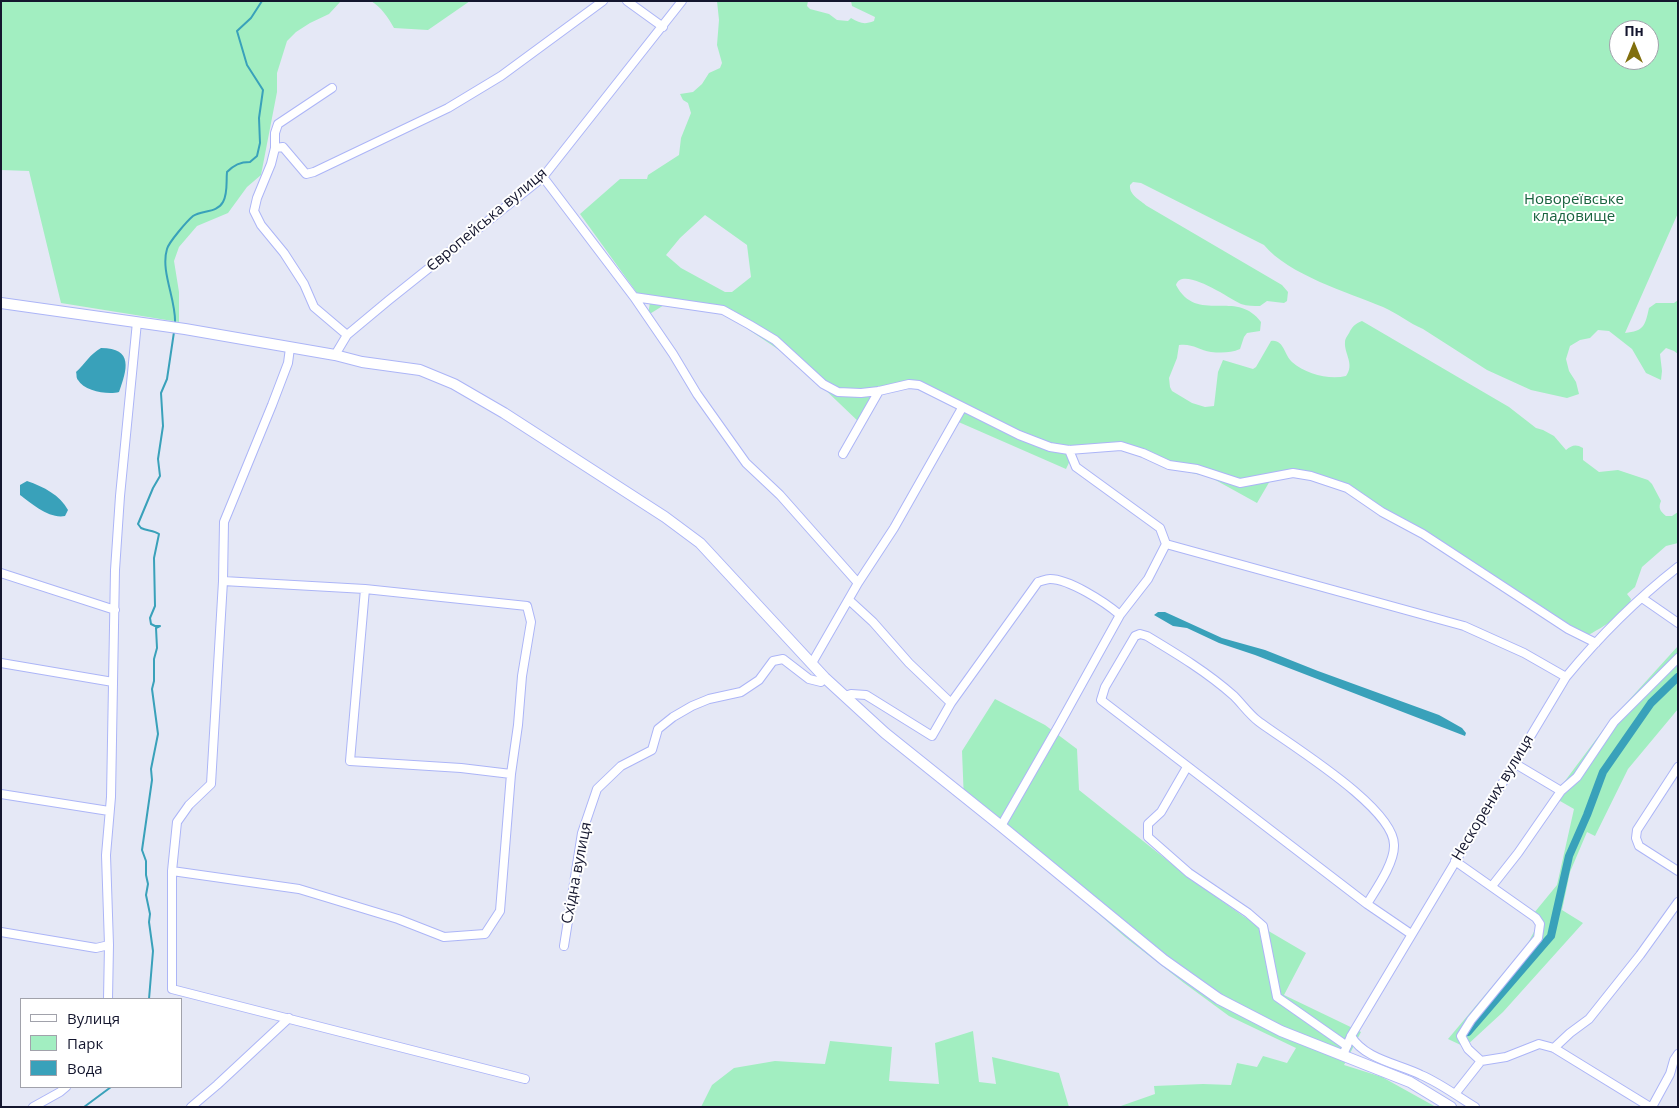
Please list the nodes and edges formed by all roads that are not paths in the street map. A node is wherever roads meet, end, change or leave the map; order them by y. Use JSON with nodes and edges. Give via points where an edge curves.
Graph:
{"nodes":[{"id":1,"x":603,"y":1,"type":"edge"},
{"id":2,"x":627,"y":1,"type":"edge"},
{"id":3,"x":682,"y":1,"type":"edge"},
{"id":4,"x":663,"y":27,"type":"junction"},
{"id":5,"x":332,"y":88,"type":"dead end"},
{"id":6,"x":275,"y":148,"type":"junction"},
{"id":7,"x":543,"y":177,"type":"junction"},
{"id":8,"x":634,"y":298,"type":"junction"},
{"id":9,"x":1,"y":303,"type":"edge"},
{"id":10,"x":137,"y":322,"type":"junction"},
{"id":11,"x":347,"y":335,"type":"junction"},
{"id":12,"x":290,"y":348,"type":"junction"},
{"id":13,"x":335,"y":355,"type":"junction"},
{"id":14,"x":880,"y":391,"type":"junction"},
{"id":15,"x":962,"y":408,"type":"junction"},
{"id":16,"x":1069,"y":450,"type":"junction"},
{"id":17,"x":843,"y":454,"type":"dead end"},
{"id":18,"x":1166,"y":544,"type":"junction"},
{"id":19,"x":1678,"y":567,"type":"edge"},
{"id":20,"x":1,"y":573,"type":"edge"},
{"id":21,"x":223,"y":581,"type":"junction"},
{"id":22,"x":858,"y":583,"type":"junction"},
{"id":23,"x":365,"y":589,"type":"junction"},
{"id":24,"x":1642,"y":598,"type":"junction"},
{"id":25,"x":849,"y":600,"type":"junction"},
{"id":26,"x":114,"y":610,"type":"junction"},
{"id":27,"x":1120,"y":615,"type":"junction"},
{"id":28,"x":1678,"y":623,"type":"edge"},
{"id":29,"x":1596,"y":643,"type":"junction"},
{"id":30,"x":1678,"y":658,"type":"edge"},
{"id":31,"x":1,"y":663,"type":"edge"},
{"id":32,"x":812,"y":663,"type":"junction"},
{"id":33,"x":1566,"y":677,"type":"junction"},
{"id":34,"x":824,"y":678,"type":"junction"},
{"id":35,"x":113,"y":682,"type":"junction"},
{"id":36,"x":845,"y":696,"type":"junction"},
{"id":37,"x":951,"y":703,"type":"junction"},
{"id":38,"x":1514,"y":763,"type":"junction"},
{"id":39,"x":1187,"y":767,"type":"junction"},
{"id":40,"x":1678,"y":767,"type":"edge"},
{"id":41,"x":511,"y":774,"type":"junction"},
{"id":42,"x":1562,"y":791,"type":"junction"},
{"id":43,"x":1,"y":794,"type":"edge"},
{"id":44,"x":109,"y":810,"type":"junction"},
{"id":45,"x":1001,"y":826,"type":"junction"},
{"id":46,"x":1455,"y":861,"type":"junction"},
{"id":47,"x":172,"y":871,"type":"junction"},
{"id":48,"x":1678,"y":871,"type":"edge"},
{"id":49,"x":1492,"y":886,"type":"junction"},
{"id":50,"x":1678,"y":902,"type":"edge"},
{"id":51,"x":1367,"y":904,"type":"junction"},
{"id":52,"x":1,"y":932,"type":"edge"},
{"id":53,"x":1412,"y":934,"type":"junction"},
{"id":54,"x":109,"y":945,"type":"junction"},
{"id":55,"x":564,"y":946,"type":"dead end"},
{"id":56,"x":108,"y":998,"type":"edge"},
{"id":57,"x":289,"y":1018,"type":"junction"},
{"id":58,"x":1351,"y":1036,"type":"junction"},
{"id":59,"x":1554,"y":1048,"type":"junction"},
{"id":60,"x":1345,"y":1050,"type":"junction"},
{"id":61,"x":1678,"y":1054,"type":"edge"},
{"id":62,"x":1481,"y":1062,"type":"junction"},
{"id":63,"x":526,"y":1078,"type":"dead end"},
{"id":64,"x":65,"y":1088,"type":"edge"},
{"id":65,"x":1454,"y":1094,"type":"junction"},
{"id":66,"x":33,"y":1107,"type":"edge"},
{"id":67,"x":190,"y":1107,"type":"edge"},
{"id":68,"x":1451,"y":1107,"type":"edge"},
{"id":69,"x":1475,"y":1107,"type":"edge"},
{"id":70,"x":1651,"y":1107,"type":"edge"}],
"edges":[{"from":1,"to":6,"type":"street","via":[[501,76],[448,108],[314,172],[306,174],[283,147]]},
{"from":2,"to":4,"type":"street"},
{"from":3,"to":4,"type":"street","name":"Європейська вулиця"},
{"from":4,"to":7,"type":"street","name":"Європейська вулиця"},
{"from":5,"to":6,"type":"street","via":[[278,124]]},
{"from":6,"to":11,"type":"street","via":[[254,211],[304,284],[314,307]]},
{"from":7,"to":8,"type":"street"},
{"from":7,"to":11,"type":"street","name":"Європейська вулиця"},
{"from":8,"to":14,"type":"street","via":[[722,310],[775,340],[823,384],[838,392]]},
{"from":8,"to":22,"type":"street","via":[[746,463],[780,495]]},
{"from":9,"to":10,"type":"main road"},
{"from":10,"to":12,"type":"main road"},
{"from":10,"to":26,"type":"street","via":[[120,496]]},
{"from":11,"to":13,"type":"street","name":"Європейська вулиця"},
{"from":12,"to":13,"type":"main road"},
{"from":12,"to":21,"type":"street","via":[[288,363],[224,522]]},
{"from":13,"to":32,"type":"main road","via":[[420,370],[454,384],[512,418],[700,543]]},
{"from":14,"to":15,"type":"street","via":[[919,385]]},
{"from":14,"to":17,"type":"street"},
{"from":15,"to":16,"type":"street","via":[[1019,436]]},
{"from":15,"to":22,"type":"street","via":[[894,528]]},
{"from":16,"to":18,"type":"street","via":[[1076,466],[1160,528]]},
{"from":16,"to":29,"type":"street","via":[[1121,446],[1169,465],[1196,469],[1240,483],[1293,473],[1347,488],[1568,629]]},
{"from":18,"to":27,"type":"street","via":[[1148,579]]},
{"from":18,"to":33,"type":"street","via":[[1464,626],[1524,653]]},
{"from":19,"to":24,"type":"street","name":"Нескорених вулиця"},
{"from":20,"to":26,"type":"street"},
{"from":21,"to":23,"type":"street"},
{"from":21,"to":47,"type":"street","via":[[211,784],[176,822]]},
{"from":22,"to":25,"type":"street"},
{"from":23,"to":41,"type":"street","via":[[527,606],[531,622]]},
{"from":23,"to":41,"type":"street","via":[[350,761]]},
{"from":24,"to":28,"type":"street"},
{"from":24,"to":29,"type":"street","name":"Нескорених вулиця"},
{"from":25,"to":32,"type":"street"},
{"from":25,"to":37,"type":"street"},
{"from":26,"to":35,"type":"street"},
{"from":27,"to":37,"type":"street","via":[[1075,586],[1050,579],[1038,582]]},
{"from":27,"to":45,"type":"street"},
{"from":29,"to":33,"type":"street","name":"Нескорених вулиця"},
{"from":30,"to":42,"type":"street","via":[[1614,722],[1577,778]]},
{"from":31,"to":35,"type":"street"},
{"from":32,"to":34,"type":"main road"},
{"from":33,"to":38,"type":"street","name":"Нескорених вулиця"},
{"from":34,"to":36,"type":"main road"},
{"from":34,"to":55,"type":"street","name":"Східна вулиця","via":[[821,682],[808,679],[783,659],[773,661],[759,680],[741,692],[709,699],[673,717],[658,730],[652,750],[621,766],[597,789],[582,833]]},
{"from":35,"to":44,"type":"street"},
{"from":36,"to":37,"type":"street","via":[[866,695],[932,736]]},
{"from":36,"to":45,"type":"main road","via":[[885,733]]},
{"from":38,"to":42,"type":"street"},
{"from":38,"to":46,"type":"street","name":"Нескорених вулиця"},
{"from":39,"to":51,"type":"street"},
{"from":39,"to":51,"type":"street","via":[[1101,700],[1135,636],[1140,634],[1197,666],[1256,719],[1367,802],[1390,832],[1394,846],[1382,879]]},
{"from":39,"to":60,"type":"street","via":[[1161,812],[1148,824],[1148,837],[1189,873],[1263,926],[1277,997]]},
{"from":40,"to":48,"type":"street","via":[[1637,830],[1636,838],[1639,846]]},
{"from":41,"to":47,"type":"street","via":[[500,911],[485,934],[444,936],[299,889]]},
{"from":42,"to":49,"type":"street"},
{"from":43,"to":44,"type":"street"},
{"from":44,"to":54,"type":"street","via":[[106,855]]},
{"from":45,"to":60,"type":"main road","via":[[1164,960],[1219,999],[1281,1031]]},
{"from":46,"to":49,"type":"street"},
{"from":46,"to":53,"type":"street","name":"Нескорених вулиця"},
{"from":47,"to":57,"type":"street","via":[[172,989]]},
{"from":49,"to":62,"type":"street","via":[[1540,924],[1538,938],[1461,1036]]},
{"from":50,"to":59,"type":"street","via":[[1589,1019]]},
{"from":51,"to":53,"type":"street"},
{"from":52,"to":54,"type":"street","via":[[96,948]]},
{"from":53,"to":58,"type":"street","name":"Нескорених вулиця"},
{"from":54,"to":56,"type":"street"},
{"from":57,"to":63,"type":"street"},
{"from":57,"to":67,"type":"street"},
{"from":58,"to":60,"type":"street","name":"Нескорених вулиця"},
{"from":58,"to":65,"type":"street","via":[[1359,1047]]},
{"from":59,"to":62,"type":"street","via":[[1538,1044],[1506,1057]]},
{"from":59,"to":70,"type":"street"},
{"from":60,"to":68,"type":"main road","via":[[1410,1082]]},
{"from":61,"to":70,"type":"street"},
{"from":62,"to":65,"type":"street"},
{"from":64,"to":66,"type":"street"},
{"from":65,"to":69,"type":"street"}]}
